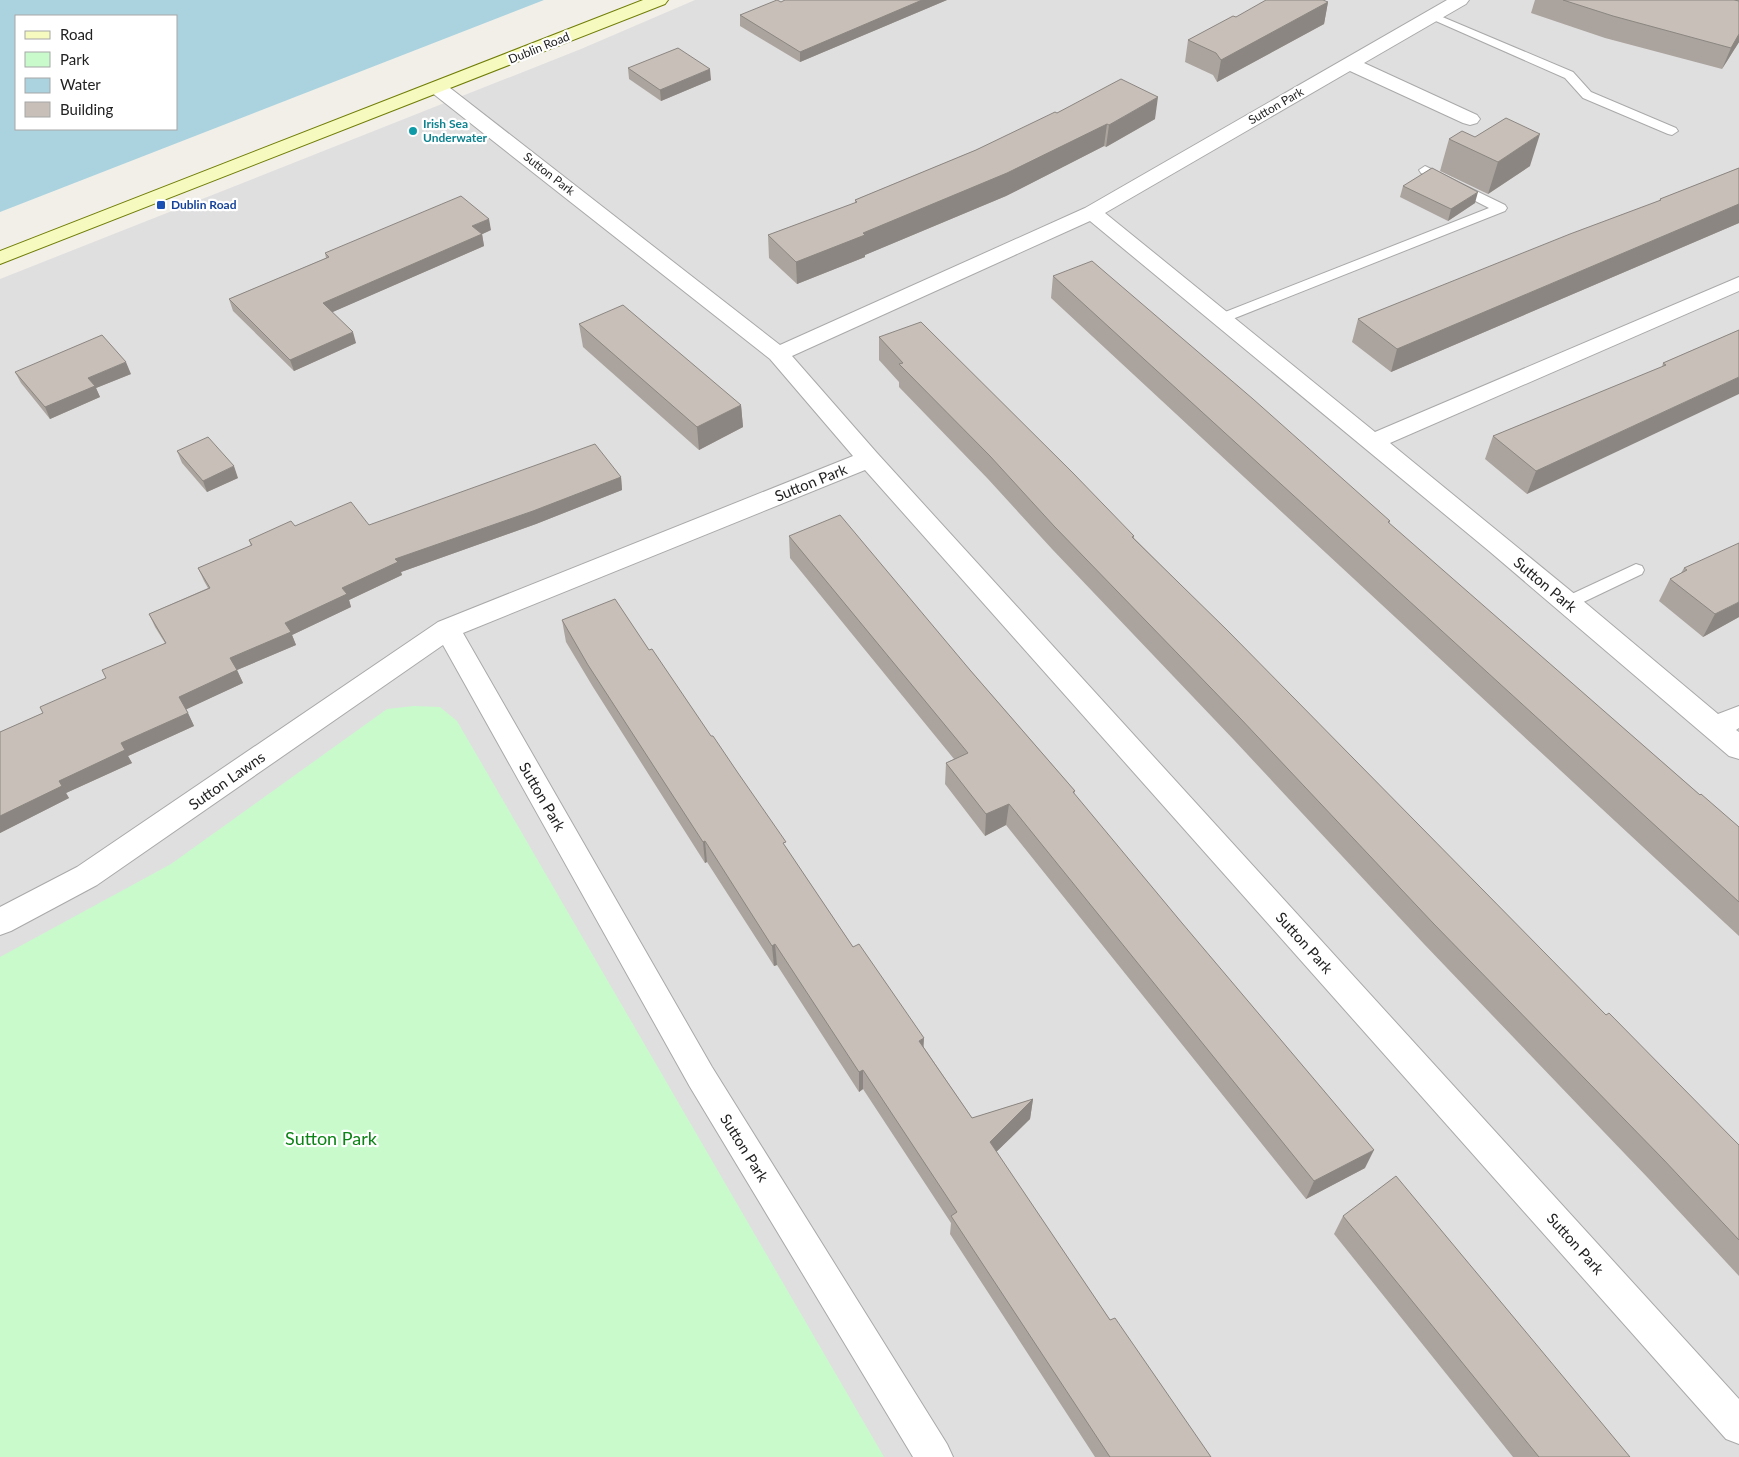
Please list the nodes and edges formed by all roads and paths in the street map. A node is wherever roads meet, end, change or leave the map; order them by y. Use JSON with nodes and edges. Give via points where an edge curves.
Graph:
{"nodes":[{"id":1,"x":659,"y":0,"type":"edge"},
{"id":2,"x":1460,"y":0,"type":"edge"},
{"id":3,"x":1433,"y":16,"type":"junction"},
{"id":4,"x":1350,"y":64,"type":"junction"},
{"id":5,"x":438,"y":88,"type":"junction"},
{"id":6,"x":1470,"y":119,"type":"dead end"},
{"id":7,"x":1672,"y":131,"type":"dead end"},
{"id":8,"x":1424,"y":170,"type":"dead end"},
{"id":9,"x":1092,"y":212,"type":"junction"},
{"id":10,"x":0,"y":258,"type":"edge"},
{"id":11,"x":1739,"y":283,"type":"edge"},
{"id":12,"x":1220,"y":319,"type":"junction"},
{"id":13,"x":778,"y":354,"type":"junction"},
{"id":14,"x":1374,"y":441,"type":"junction"},
{"id":15,"x":869,"y":459,"type":"junction"},
{"id":16,"x":1636,"y":570,"type":"dead end"},
{"id":17,"x":1567,"y":603,"type":"junction"},
{"id":18,"x":447,"y":629,"type":"junction"},
{"id":19,"x":1728,"y":722,"type":"edge"},
{"id":20,"x":1739,"y":748,"type":"edge"},
{"id":21,"x":0,"y":922,"type":"edge"},
{"id":22,"x":1739,"y":1426,"type":"edge"},
{"id":23,"x":934,"y":1457,"type":"edge"}],
"edges":[{"from":1,"to":5,"type":"main road","name":"Dublin Road"},
{"from":2,"to":3,"type":"street","name":"Sutton Park"},
{"from":3,"to":4,"type":"street","name":"Sutton Park"},
{"from":3,"to":7,"type":"lane","via":[[1569,75],[1587,95]]},
{"from":4,"to":6,"type":"street"},
{"from":4,"to":9,"type":"street","name":"Sutton Park"},
{"from":5,"to":10,"type":"main road","name":"Dublin Road"},
{"from":5,"to":13,"type":"street","name":"Sutton Park"},
{"from":8,"to":12,"type":"lane","via":[[1500,208]]},
{"from":9,"to":12,"type":"street","name":"Sutton Park"},
{"from":9,"to":13,"type":"street","name":"Sutton Park"},
{"from":11,"to":14,"type":"street"},
{"from":12,"to":14,"type":"street","name":"Sutton Park"},
{"from":13,"to":15,"type":"street","name":"Sutton Park"},
{"from":14,"to":17,"type":"street","name":"Sutton Park"},
{"from":15,"to":18,"type":"street","name":"Sutton Park"},
{"from":15,"to":22,"type":"street","name":"Sutton Park"},
{"from":16,"to":17,"type":"lane"},
{"from":17,"to":19,"type":"street","name":"Sutton Park"},
{"from":18,"to":21,"type":"street","name":"Sutton Lawns","via":[[87,876]]},
{"from":18,"to":23,"type":"street","name":"Sutton Park","via":[[701,1077]]},
{"from":19,"to":20,"type":"street","name":"Sutton Park"}]}
